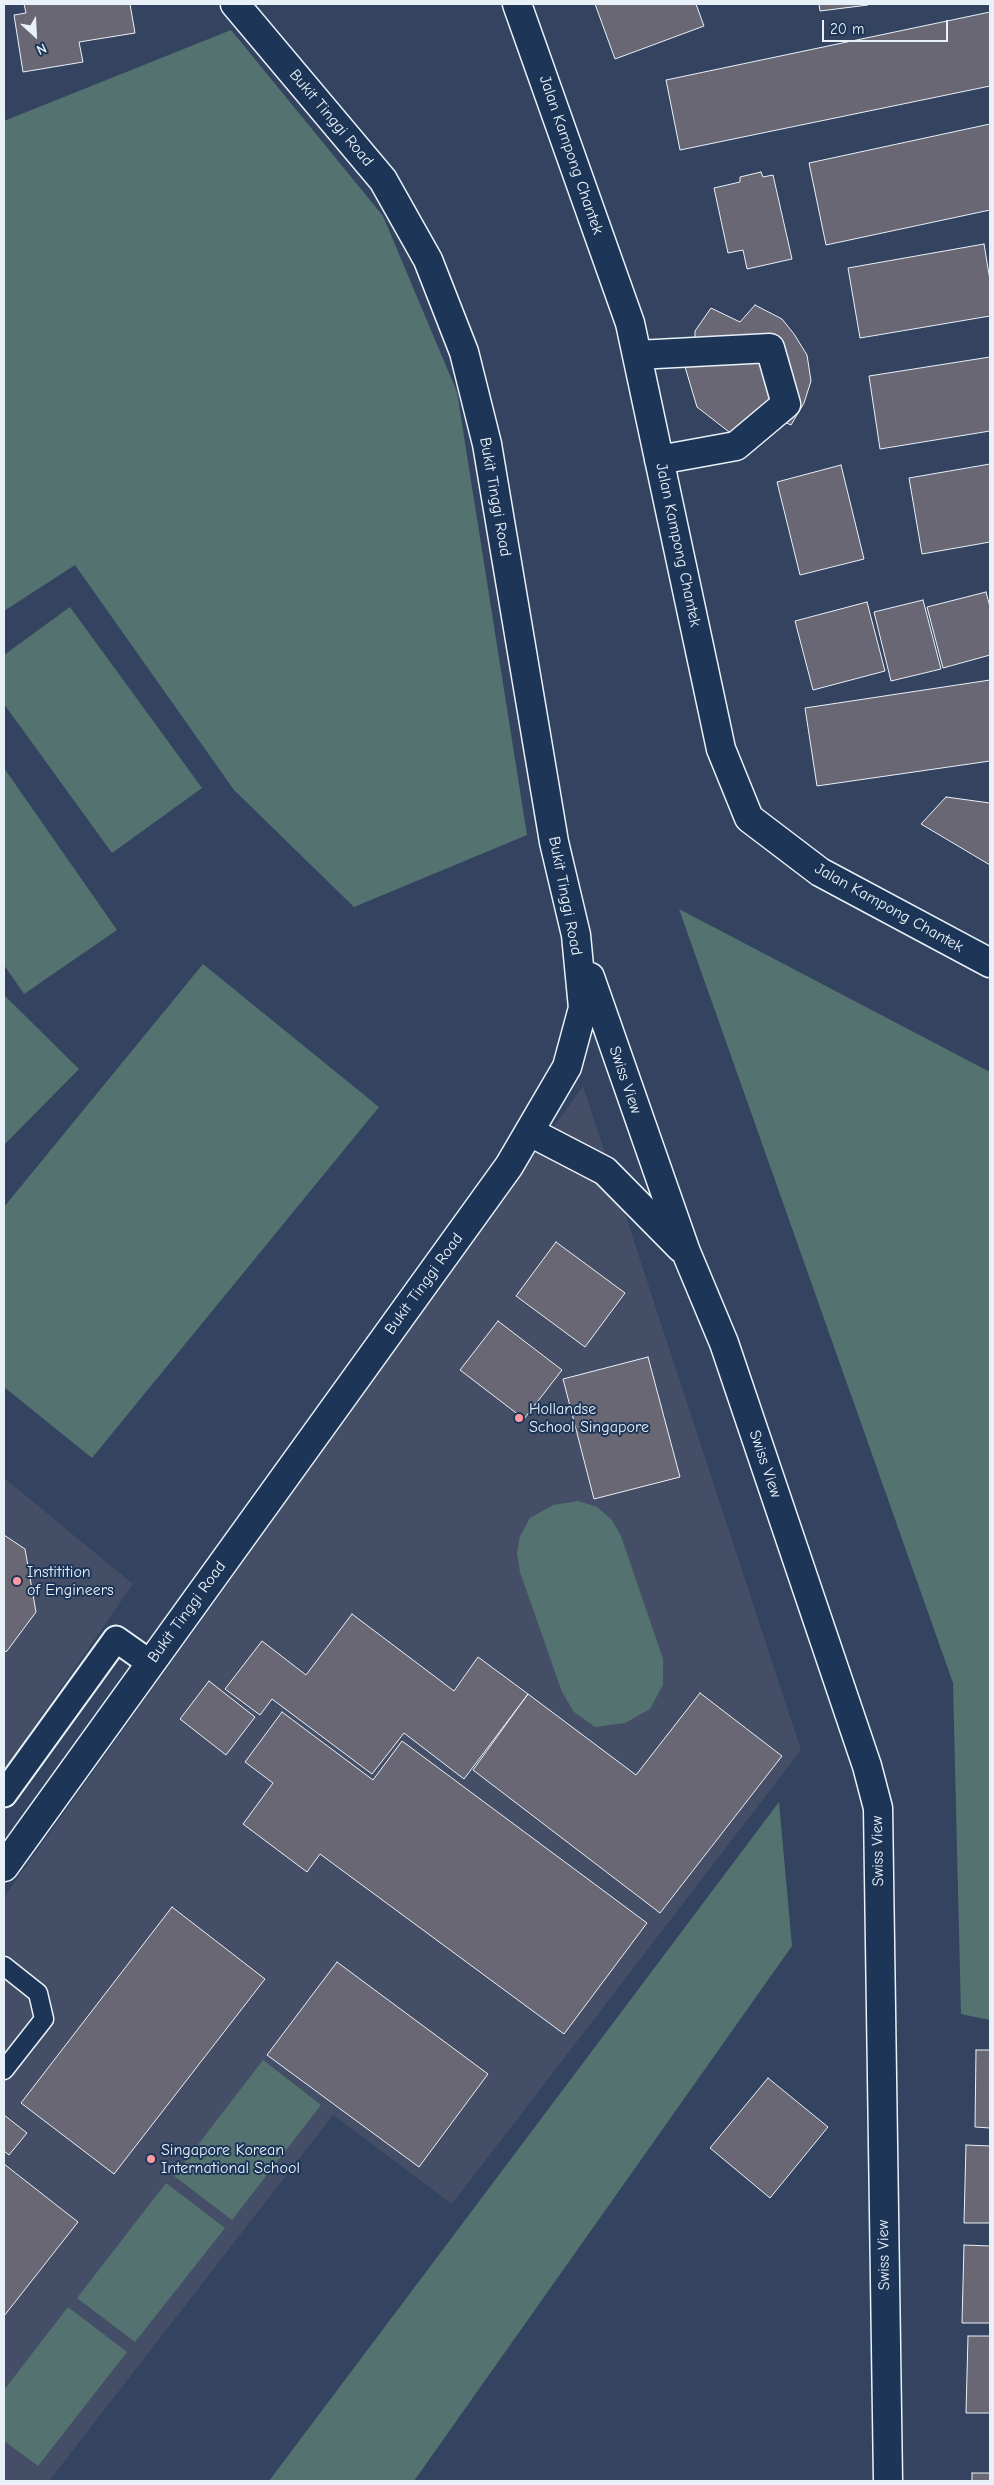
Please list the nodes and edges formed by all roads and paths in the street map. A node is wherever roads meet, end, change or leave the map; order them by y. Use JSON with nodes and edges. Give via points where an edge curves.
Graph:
{"nodes":[{"id":1,"x":235,"y":4,"type":"edge"},
{"id":2,"x":518,"y":4,"type":"edge"},
{"id":3,"x":637,"y":355,"type":"junction"},
{"id":4,"x":660,"y":460,"type":"junction"},
{"id":5,"x":576,"y":935,"type":"junction"},
{"id":6,"x":990,"y":963,"type":"edge"},
{"id":7,"x":530,"y":1132,"type":"junction"},
{"id":8,"x":686,"y":1252,"type":"junction"},
{"id":9,"x":150,"y":1663,"type":"junction"},
{"id":10,"x":4,"y":1794,"type":"edge"},
{"id":11,"x":4,"y":1867,"type":"edge"},
{"id":12,"x":4,"y":1966,"type":"edge"},
{"id":13,"x":4,"y":2070,"type":"edge"},
{"id":14,"x":888,"y":2481,"type":"edge"}],
"edges":[{"from":1,"to":5,"type":"street","name":"Bukit Tinggi Road","via":[[382,180],[428,260],[464,352],[487,444],[554,842]]},
{"from":2,"to":3,"type":"street","name":"Jalan Kampong Chantek","via":[[630,322]]},
{"from":3,"to":4,"type":"street","name":"Jalan Kampong Chantek"},
{"from":3,"to":4,"type":"street","via":[[770,348],[786,404],[736,446]]},
{"from":4,"to":6,"type":"street","name":"Jalan Kampong Chantek","via":[[721,748],[749,818],[820,872]]},
{"from":5,"to":7,"type":"street","name":"Bukit Tinggi Road","via":[[583,1008],[567,1067]]},
{"from":5,"to":8,"type":"street","name":"Swiss View"},
{"from":7,"to":8,"type":"street","name":"Swiss View","via":[[605,1171]]},
{"from":7,"to":9,"type":"street","name":"Bukit Tinggi Road","via":[[509,1166]]},
{"from":8,"to":14,"type":"street","name":"Swiss View","via":[[727,1352],[867,1766],[878,1808]]},
{"from":9,"to":10,"type":"street","via":[[116,1639]]},
{"from":9,"to":11,"type":"street","name":"Bukit Tinggi Road"},
{"from":12,"to":13,"type":"lane","via":[[38,1993],[44,2019]]}]}
